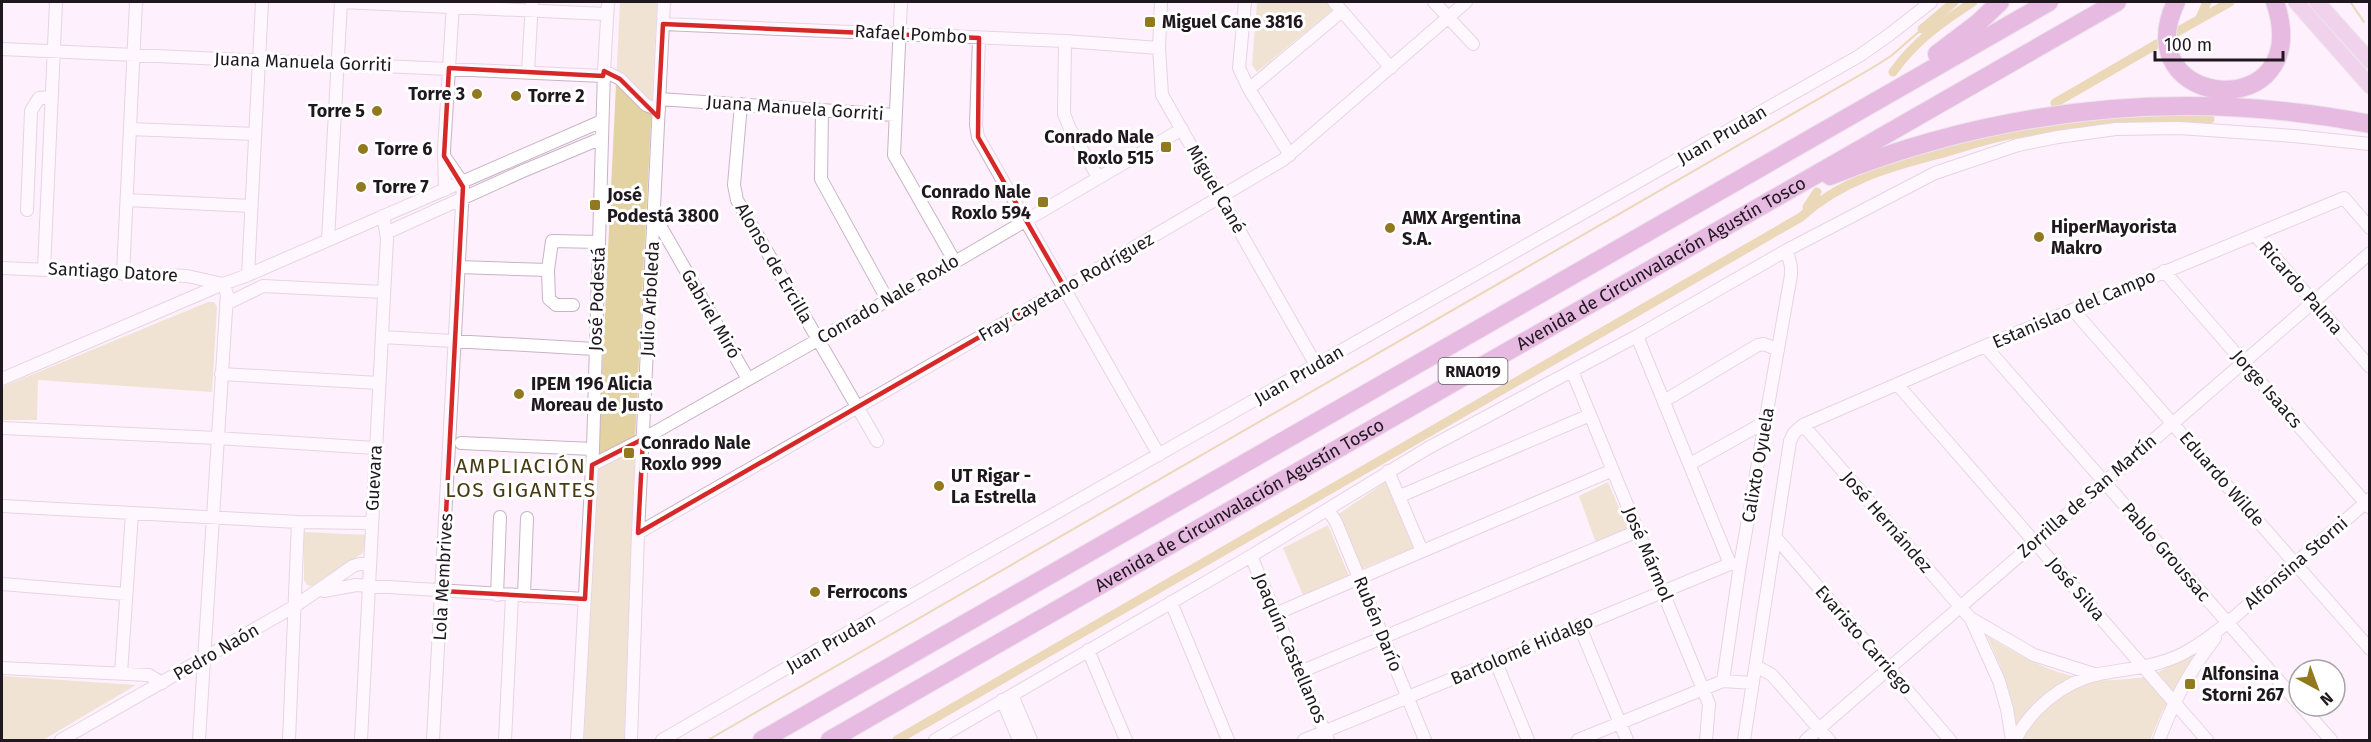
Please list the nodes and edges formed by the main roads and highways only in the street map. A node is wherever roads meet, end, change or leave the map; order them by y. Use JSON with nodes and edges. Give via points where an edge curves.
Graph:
{"nodes":[{"id":1,"x":2000,"y":2,"type":"edge"},
{"id":2,"x":2049,"y":2,"type":"edge"},
{"id":3,"x":2117,"y":2,"type":"edge"},
{"id":4,"x":2176,"y":2,"type":"edge"},
{"id":5,"x":2275,"y":2,"type":"edge"},
{"id":6,"x":2296,"y":2,"type":"edge"},
{"id":7,"x":2318,"y":2,"type":"edge"},
{"id":8,"x":2370,"y":61,"type":"edge"},
{"id":9,"x":2370,"y":86,"type":"edge"},
{"id":10,"x":2370,"y":124,"type":"edge"},
{"id":11,"x":1799,"y":145,"type":"junction"},
{"id":12,"x":1770,"y":200,"type":"junction"},
{"id":13,"x":762,"y":741,"type":"edge"},
{"id":14,"x":830,"y":741,"type":"edge"}],
"edges":[{"from":1,"to":11,"type":"highway","via":[[1960,38],[1827,118]]},
{"from":2,"to":11,"type":"highway","name":"Avenida de Circunvalación Agustín Tosco","number":"RNA019"},
{"from":3,"to":12,"type":"highway","name":"Avenida de Circunvalación Agustín Tosco","number":"RNA019"},
{"from":4,"to":5,"type":"highway","via":[[2167,32],[2174,62],[2192,81],[2223,91],[2251,85],[2273,64],[2281,35]]},
{"from":6,"to":9,"type":"main road"},
{"from":7,"to":8,"type":"main road"},
{"from":10,"to":12,"type":"highway","via":[[2223,107],[2080,111],[2003,123],[1933,140]]},
{"from":11,"to":13,"type":"highway","name":"Avenida de Circunvalación Agustín Tosco","number":"RNA019"},
{"from":12,"to":14,"type":"highway","name":"Avenida de Circunvalación Agustín Tosco","number":"RNA019"}]}
